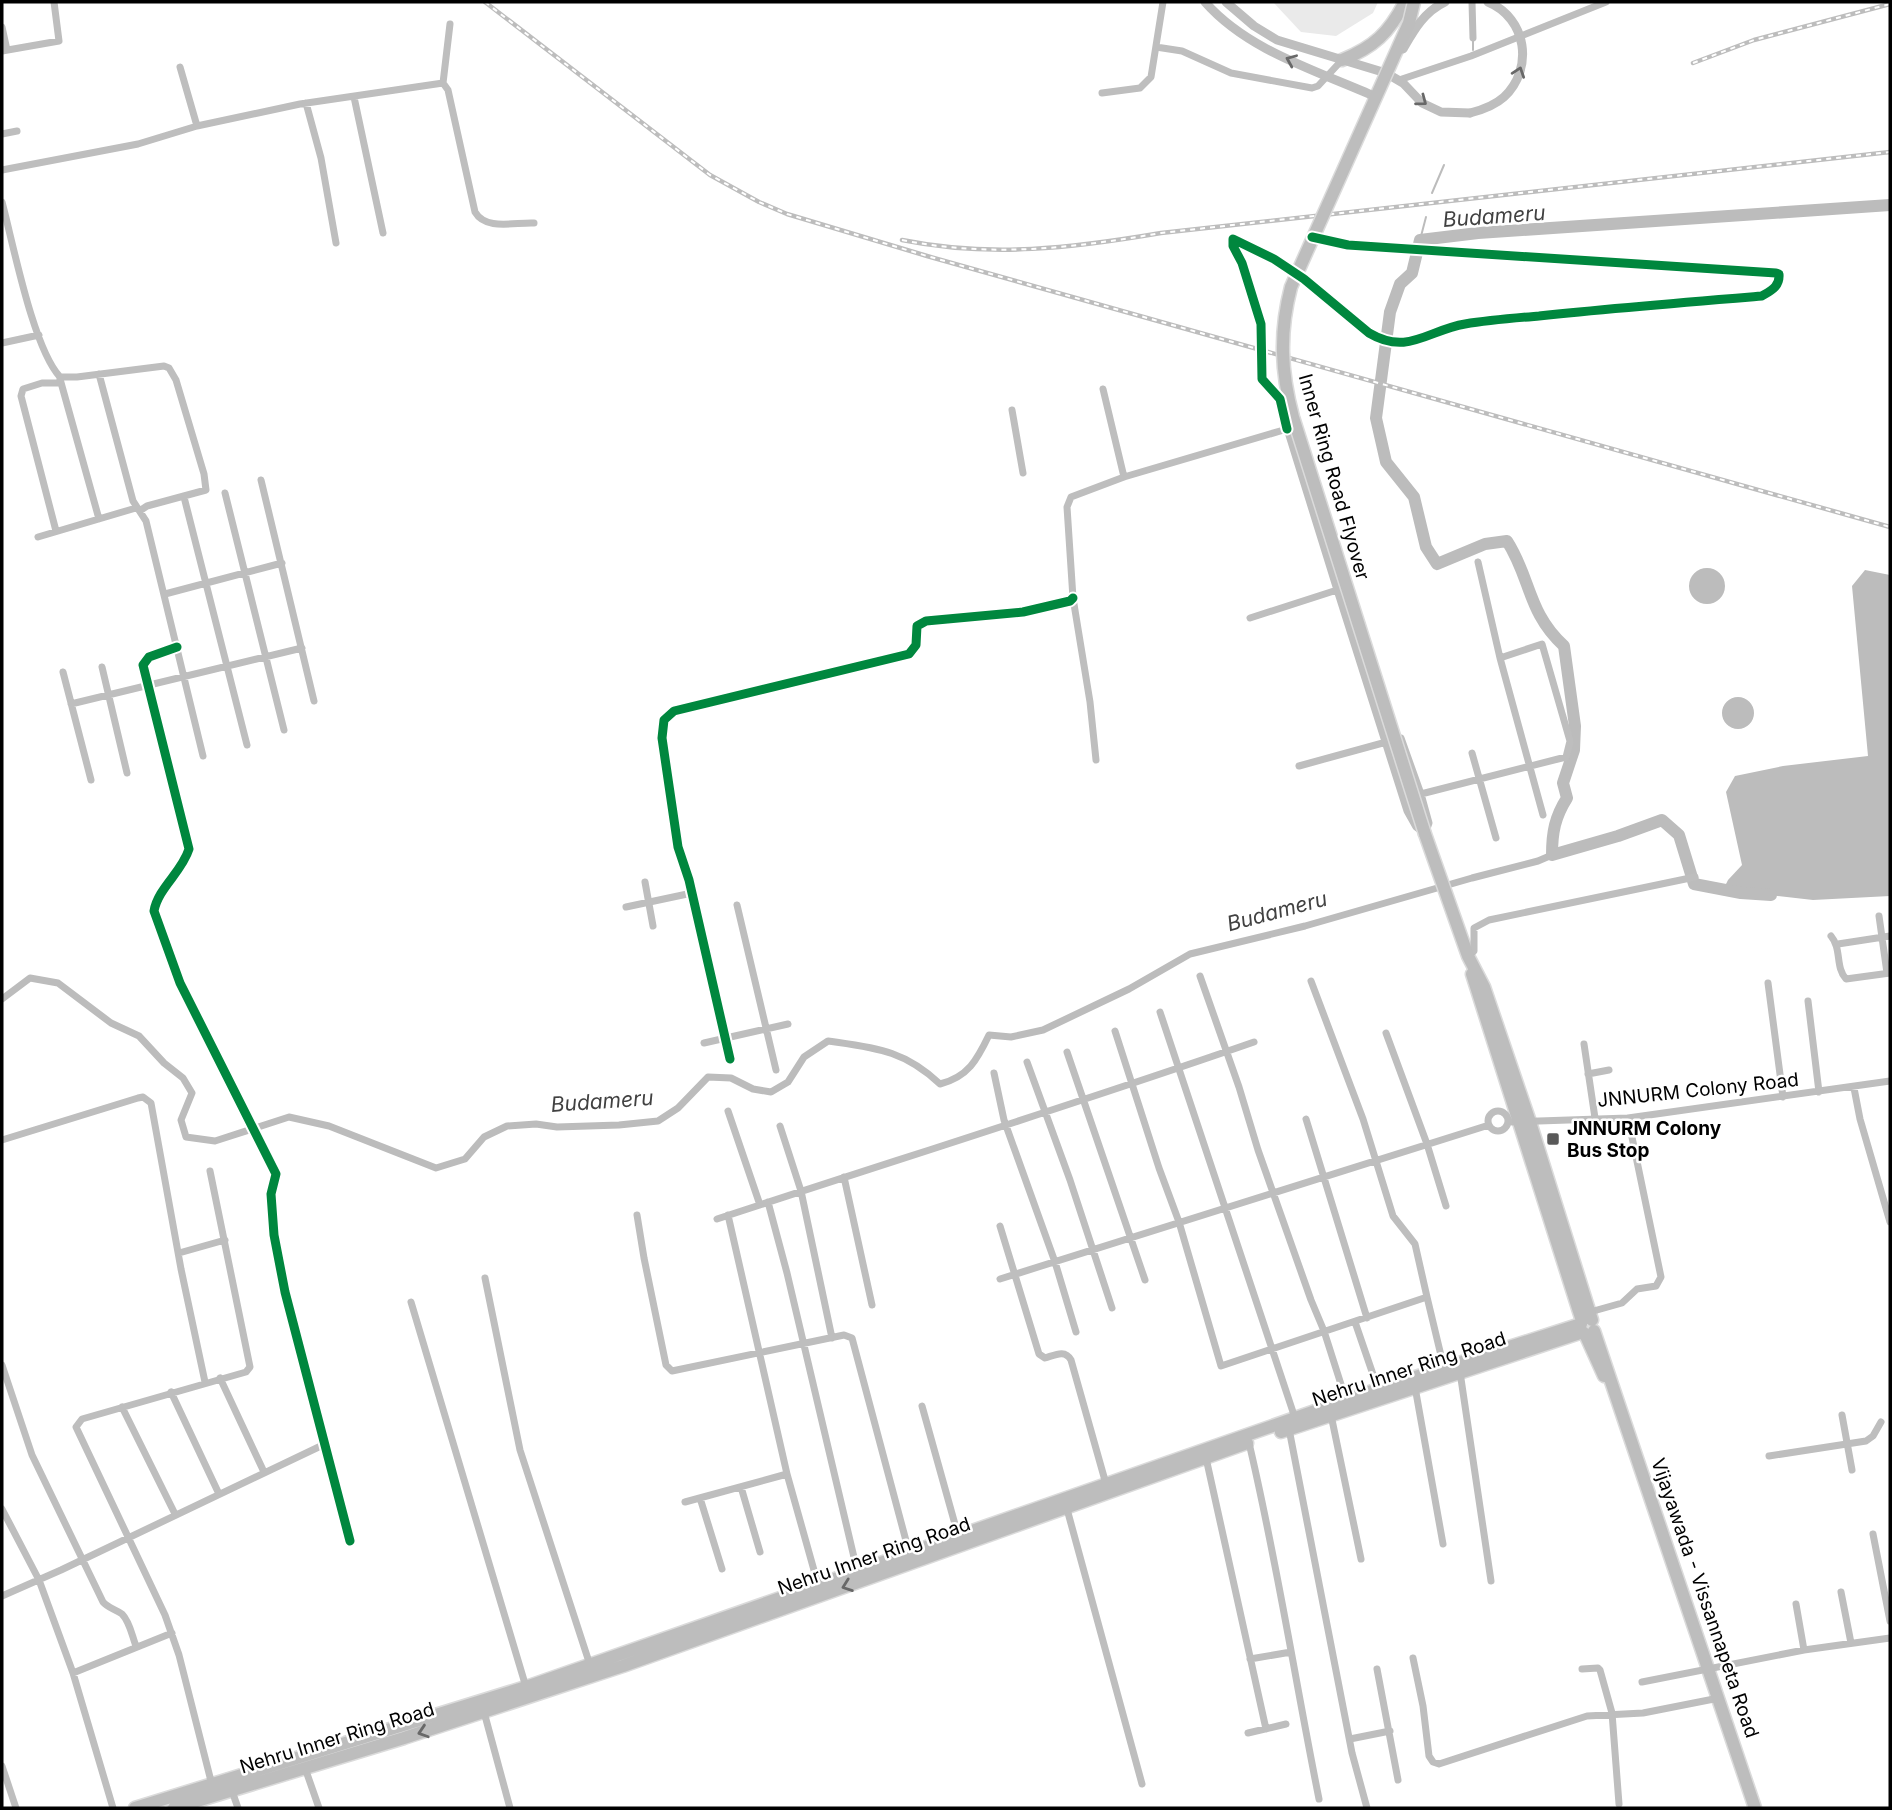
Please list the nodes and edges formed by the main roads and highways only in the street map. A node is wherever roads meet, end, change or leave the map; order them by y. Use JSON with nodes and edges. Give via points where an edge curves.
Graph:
{"nodes":[{"id":1,"x":1409,"y":2,"type":"edge"},
{"id":2,"x":1342,"y":60,"type":"road end"},
{"id":3,"x":1584,"y":1323,"type":"junction"},
{"id":4,"x":1560,"y":1340,"type":"junction"},
{"id":5,"x":1592,"y":1354,"type":"junction"},
{"id":6,"x":1616,"y":1401,"type":"junction"},
{"id":7,"x":1292,"y":1423,"type":"junction"},
{"id":8,"x":820,"y":1589,"type":"junction"},
{"id":9,"x":192,"y":1806,"type":"edge"},
{"id":10,"x":135,"y":1808,"type":"edge"},
{"id":11,"x":174,"y":1808,"type":"edge"},
{"id":12,"x":1755,"y":1808,"type":"edge"}],
"edges":[{"from":1,"to":2,"type":"main road","via":[[1379,40]]},
{"from":1,"to":3,"type":"main road","name":"Inner Ring Road Flyover","bridge":true,"via":[[1409,23],[1291,288],[1281,350],[1286,392],[1425,834],[1468,956],[1484,987],[1519,1122]]},
{"from":3,"to":4,"type":"main road","name":"Nehru Inner Ring Road"},
{"from":3,"to":5,"type":"main road","name":"Vijayawada - Vissannapeta Road"},
{"from":3,"to":6,"type":"main road","name":"Vijayawada - Vissannapeta Road","via":[[1602,1350]]},
{"from":3,"to":7,"type":"main road","via":[[1378,1389]]},
{"from":4,"to":5,"type":"main road"},
{"from":4,"to":7,"type":"main road","name":"Nehru Inner Ring Road","via":[[1331,1415]]},
{"from":5,"to":6,"type":"main road","name":"Vijayawada - Vissannapeta Road"},
{"from":6,"to":12,"type":"main road","name":"Vijayawada - Vissannapeta Road"},
{"from":7,"to":8,"type":"main road","name":"Nehru Inner Ring Road","one_way":true,"via":[[1249,1443],[1067,1508]]},
{"from":7,"to":8,"type":"main road","via":[[857,1570]]},
{"from":8,"to":9,"type":"main road","name":"Nehru Inner Ring Road","one_way":true,"via":[[623,1666]]},
{"from":8,"to":10,"type":"main road","via":[[526,1687]]},
{"from":9,"to":11,"type":"main road","name":"Nehru Inner Ring Road"}]}
